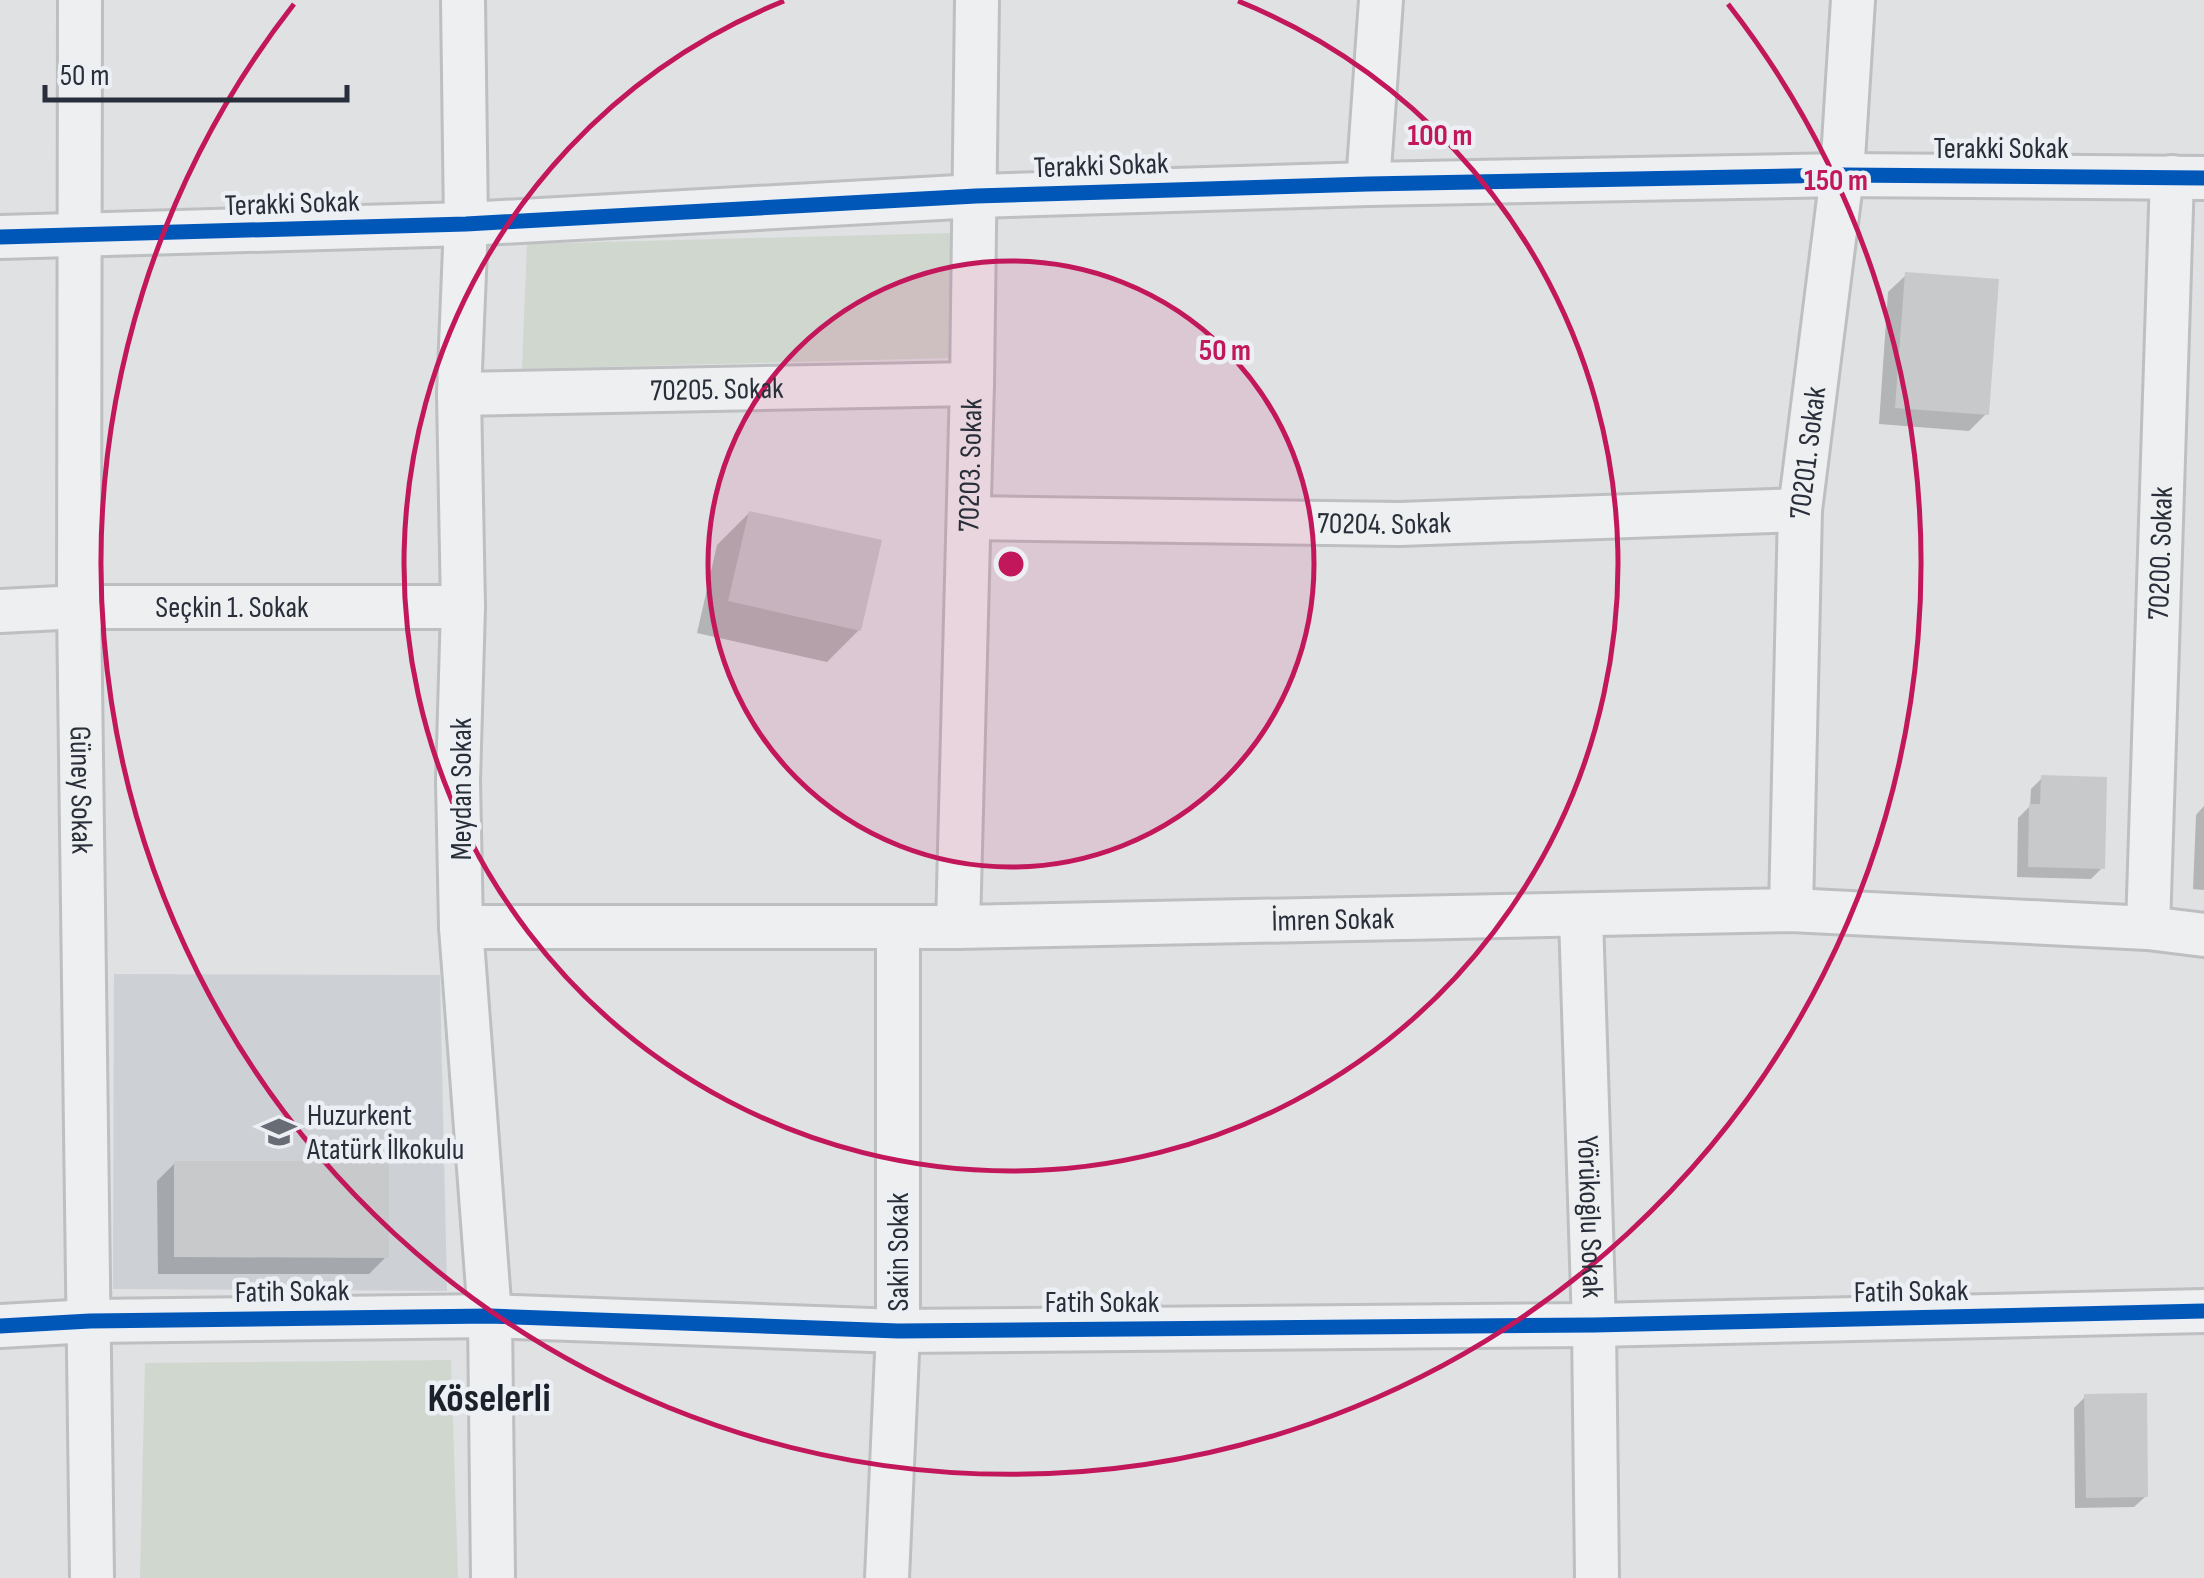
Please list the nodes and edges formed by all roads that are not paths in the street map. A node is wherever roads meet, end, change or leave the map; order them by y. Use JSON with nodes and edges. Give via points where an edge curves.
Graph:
{"nodes":[{"id":1,"x":80,"y":0,"type":"edge"},
{"id":2,"x":463,"y":0,"type":"edge"},
{"id":3,"x":977,"y":0,"type":"edge"},
{"id":4,"x":1381,"y":0,"type":"edge"},
{"id":5,"x":1853,"y":0,"type":"edge"},
{"id":6,"x":1842,"y":175,"type":"junction"},
{"id":7,"x":2188,"y":177,"type":"edge"},
{"id":8,"x":1368,"y":184,"type":"junction"},
{"id":9,"x":976,"y":196,"type":"junction"},
{"id":10,"x":466,"y":224,"type":"junction"},
{"id":11,"x":0,"y":237,"type":"edge"},
{"id":12,"x":78,"y":237,"type":"junction"},
{"id":13,"x":972,"y":384,"type":"junction"},
{"id":14,"x":459,"y":394,"type":"junction"},
{"id":15,"x":1800,"y":510,"type":"junction"},
{"id":16,"x":969,"y":518,"type":"junction"},
{"id":17,"x":79,"y":607,"type":"junction"},
{"id":18,"x":464,"y":607,"type":"junction"},
{"id":19,"x":0,"y":611,"type":"edge"},
{"id":20,"x":1791,"y":910,"type":"junction"},
{"id":21,"x":1581,"y":917,"type":"junction"},
{"id":22,"x":898,"y":927,"type":"junction"},
{"id":23,"x":958,"y":927,"type":"junction"},
{"id":24,"x":462,"y":928,"type":"junction"},
{"id":25,"x":2148,"y":928,"type":"junction"},
{"id":26,"x":2204,"y":935,"type":"edge"},
{"id":27,"x":2204,"y":1311,"type":"edge"},
{"id":28,"x":490,"y":1316,"type":"junction"},
{"id":29,"x":90,"y":1322,"type":"junction"},
{"id":30,"x":0,"y":1326,"type":"edge"},
{"id":31,"x":1594,"y":1326,"type":"junction"},
{"id":32,"x":898,"y":1332,"type":"junction"},
{"id":33,"x":92,"y":1578,"type":"edge"},
{"id":34,"x":493,"y":1578,"type":"edge"},
{"id":35,"x":887,"y":1578,"type":"edge"},
{"id":36,"x":1596,"y":1578,"type":"edge"}],
"edges":[{"from":1,"to":12,"type":"street","name":"Güney Sokak"},
{"from":2,"to":10,"type":"street","name":"Meydan Sokak"},
{"from":3,"to":9,"type":"street","name":"70203. Sokak"},
{"from":4,"to":8,"type":"street"},
{"from":5,"to":6,"type":"street","name":"70201. Sokak"},
{"from":6,"to":7,"type":"street","name":"Terakki Sokak"},
{"from":6,"to":8,"type":"street","name":"Terakki Sokak"},
{"from":6,"to":15,"type":"street","name":"70201. Sokak"},
{"from":7,"to":25,"type":"street","name":"70200. Sokak"},
{"from":8,"to":9,"type":"street","name":"Terakki Sokak"},
{"from":9,"to":10,"type":"street","name":"Terakki Sokak"},
{"from":9,"to":13,"type":"street","name":"70203. Sokak"},
{"from":10,"to":12,"type":"street","name":"Terakki Sokak"},
{"from":10,"to":14,"type":"street","name":"Meydan Sokak"},
{"from":11,"to":12,"type":"street","name":"Terakki Sokak"},
{"from":12,"to":17,"type":"street","name":"Güney Sokak"},
{"from":13,"to":14,"type":"street","name":"70205. Sokak"},
{"from":13,"to":16,"type":"street","name":"70203. Sokak"},
{"from":14,"to":18,"type":"street","name":"Meydan Sokak"},
{"from":15,"to":16,"type":"street","name":"70204. Sokak","via":[[1400,524]]},
{"from":15,"to":20,"type":"street","name":"70201. Sokak"},
{"from":16,"to":23,"type":"street","name":"70203. Sokak"},
{"from":17,"to":18,"type":"street","name":"Seçkin 1. Sokak"},
{"from":17,"to":19,"type":"street","name":"Seçkin 1. Sokak"},
{"from":17,"to":29,"type":"street","name":"Güney Sokak"},
{"from":18,"to":24,"type":"street","name":"Meydan Sokak"},
{"from":20,"to":21,"type":"street","name":"İmren Sokak"},
{"from":20,"to":25,"type":"street","name":"İmren Sokak"},
{"from":21,"to":23,"type":"street","name":"İmren Sokak"},
{"from":21,"to":31,"type":"street","name":"Yörükoğlu Sokak"},
{"from":22,"to":23,"type":"street","name":"İmren Sokak"},
{"from":22,"to":24,"type":"street","name":"İmren Sokak"},
{"from":22,"to":32,"type":"street","name":"Sakin Sokak"},
{"from":24,"to":28,"type":"street","name":"Meydan Sokak"},
{"from":25,"to":26,"type":"street","name":"İmren Sokak"},
{"from":27,"to":31,"type":"street","name":"Fatih Sokak"},
{"from":28,"to":29,"type":"street","name":"Fatih Sokak"},
{"from":28,"to":32,"type":"street","name":"Fatih Sokak"},
{"from":28,"to":34,"type":"street","name":"Meydan Sokak"},
{"from":29,"to":30,"type":"street","name":"Fatih Sokak"},
{"from":29,"to":33,"type":"street","name":"Güney Sokak"},
{"from":31,"to":32,"type":"street","name":"Fatih Sokak"},
{"from":31,"to":36,"type":"street","name":"Yörükoğlu Sokak"},
{"from":32,"to":35,"type":"street","name":"Sakin Sokak"}]}
